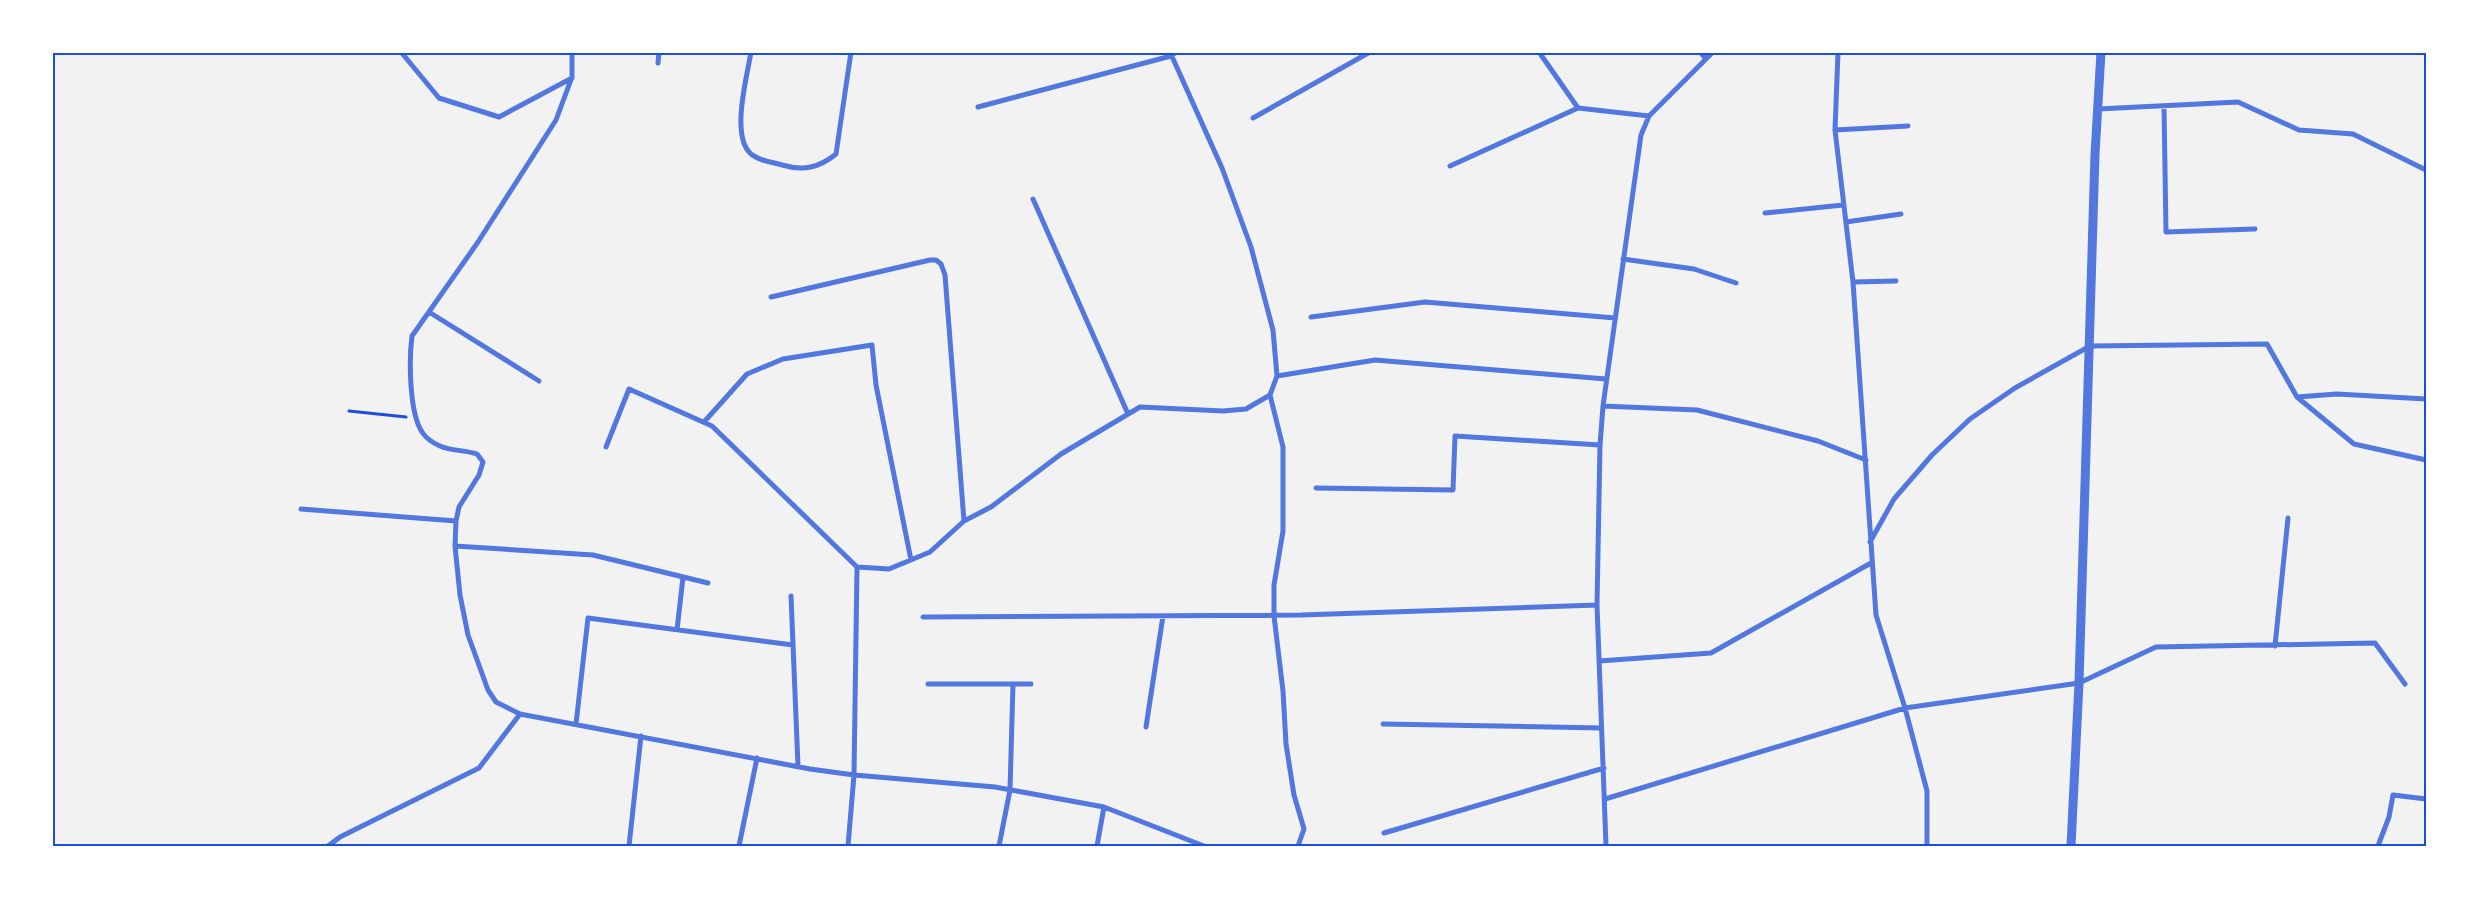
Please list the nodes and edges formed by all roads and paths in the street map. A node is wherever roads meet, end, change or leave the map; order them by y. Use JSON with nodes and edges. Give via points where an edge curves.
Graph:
{"nodes":[{"id":1,"x":401,"y":52,"type":"edge"},
{"id":2,"x":572,"y":52,"type":"edge"},
{"id":3,"x":658,"y":52,"type":"edge"},
{"id":4,"x":751,"y":52,"type":"edge"},
{"id":5,"x":851,"y":52,"type":"edge"},
{"id":6,"x":1370,"y":52,"type":"edge"},
{"id":7,"x":1539,"y":52,"type":"edge"},
{"id":8,"x":1700,"y":52,"type":"edge"},
{"id":9,"x":1713,"y":52,"type":"edge"},
{"id":10,"x":1838,"y":52,"type":"edge"},
{"id":11,"x":2101,"y":52,"type":"edge"},
{"id":12,"x":1172,"y":54,"type":"edge"},
{"id":13,"x":1705,"y":58,"type":"junction"},
{"id":14,"x":658,"y":63,"type":"dead end"},
{"id":15,"x":572,"y":77,"type":"junction"},
{"id":16,"x":2164,"y":106,"type":"junction"},
{"id":17,"x":978,"y":107,"type":"dead end"},
{"id":18,"x":1578,"y":108,"type":"junction"},
{"id":19,"x":2098,"y":110,"type":"junction"},
{"id":20,"x":1649,"y":116,"type":"junction"},
{"id":21,"x":1254,"y":118,"type":"dead end"},
{"id":22,"x":1908,"y":126,"type":"dead end"},
{"id":23,"x":1835,"y":130,"type":"junction"},
{"id":24,"x":1450,"y":166,"type":"dead end"},
{"id":25,"x":2426,"y":170,"type":"edge"},
{"id":26,"x":1033,"y":199,"type":"dead end"},
{"id":27,"x":1843,"y":205,"type":"junction"},
{"id":28,"x":1766,"y":214,"type":"dead end"},
{"id":29,"x":1901,"y":214,"type":"dead end"},
{"id":30,"x":1846,"y":222,"type":"junction"},
{"id":31,"x":2254,"y":229,"type":"dead end"},
{"id":32,"x":1623,"y":259,"type":"junction"},
{"id":33,"x":1896,"y":281,"type":"dead end"},
{"id":34,"x":1853,"y":282,"type":"junction"},
{"id":35,"x":1736,"y":283,"type":"dead end"},
{"id":36,"x":770,"y":297,"type":"dead end"},
{"id":37,"x":430,"y":312,"type":"junction"},
{"id":38,"x":1311,"y":317,"type":"dead end"},
{"id":39,"x":1615,"y":318,"type":"junction"},
{"id":40,"x":2090,"y":346,"type":"junction"},
{"id":41,"x":1277,"y":376,"type":"junction"},
{"id":42,"x":1606,"y":379,"type":"junction"},
{"id":43,"x":539,"y":381,"type":"dead end"},
{"id":44,"x":1270,"y":395,"type":"junction"},
{"id":45,"x":2297,"y":398,"type":"junction"},
{"id":46,"x":2426,"y":399,"type":"edge"},
{"id":47,"x":1603,"y":406,"type":"junction"},
{"id":48,"x":349,"y":411,"type":"dead end"},
{"id":49,"x":1128,"y":414,"type":"junction"},
{"id":50,"x":416,"y":418,"type":"junction"},
{"id":51,"x":704,"y":422,"type":"junction"},
{"id":52,"x":1600,"y":445,"type":"junction"},
{"id":53,"x":606,"y":446,"type":"dead end"},
{"id":54,"x":1866,"y":460,"type":"junction"},
{"id":55,"x":2426,"y":460,"type":"edge"},
{"id":56,"x":1316,"y":488,"type":"dead end"},
{"id":57,"x":301,"y":509,"type":"dead end"},
{"id":58,"x":2288,"y":518,"type":"dead end"},
{"id":59,"x":456,"y":520,"type":"junction"},
{"id":60,"x":964,"y":521,"type":"junction"},
{"id":61,"x":1870,"y":542,"type":"junction"},
{"id":62,"x":455,"y":546,"type":"junction"},
{"id":63,"x":911,"y":560,"type":"junction"},
{"id":64,"x":1871,"y":563,"type":"junction"},
{"id":65,"x":857,"y":567,"type":"junction"},
{"id":66,"x":683,"y":577,"type":"junction"},
{"id":67,"x":708,"y":583,"type":"dead end"},
{"id":68,"x":790,"y":596,"type":"dead end"},
{"id":69,"x":1597,"y":605,"type":"junction"},
{"id":70,"x":1163,"y":616,"type":"junction"},
{"id":71,"x":1274,"y":616,"type":"junction"},
{"id":72,"x":923,"y":617,"type":"dead end"},
{"id":73,"x":677,"y":630,"type":"junction"},
{"id":74,"x":793,"y":645,"type":"junction"},
{"id":75,"x":2275,"y":646,"type":"junction"},
{"id":76,"x":1599,"y":661,"type":"junction"},
{"id":77,"x":2079,"y":683,"type":"junction"},
{"id":78,"x":928,"y":684,"type":"dead end"},
{"id":79,"x":1013,"y":684,"type":"junction"},
{"id":80,"x":1031,"y":684,"type":"dead end"},
{"id":81,"x":2405,"y":684,"type":"dead end"},
{"id":82,"x":1904,"y":708,"type":"junction"},
{"id":83,"x":520,"y":714,"type":"junction"},
{"id":84,"x":576,"y":724,"type":"junction"},
{"id":85,"x":1383,"y":724,"type":"dead end"},
{"id":86,"x":1146,"y":727,"type":"dead end"},
{"id":87,"x":1601,"y":728,"type":"junction"},
{"id":88,"x":641,"y":736,"type":"junction"},
{"id":89,"x":757,"y":758,"type":"junction"},
{"id":90,"x":798,"y":766,"type":"junction"},
{"id":91,"x":1604,"y":768,"type":"junction"},
{"id":92,"x":854,"y":775,"type":"junction"},
{"id":93,"x":1010,"y":790,"type":"junction"},
{"id":94,"x":1605,"y":798,"type":"junction"},
{"id":95,"x":2426,"y":799,"type":"edge"},
{"id":96,"x":1104,"y":807,"type":"junction"},
{"id":97,"x":1384,"y":833,"type":"dead end"},
{"id":98,"x":328,"y":846,"type":"edge"},
{"id":99,"x":629,"y":846,"type":"edge"},
{"id":100,"x":739,"y":846,"type":"edge"},
{"id":101,"x":848,"y":846,"type":"edge"},
{"id":102,"x":999,"y":846,"type":"edge"},
{"id":103,"x":1097,"y":846,"type":"edge"},
{"id":104,"x":1204,"y":846,"type":"edge"},
{"id":105,"x":1298,"y":846,"type":"edge"},
{"id":106,"x":1606,"y":846,"type":"edge"},
{"id":107,"x":1927,"y":846,"type":"edge"},
{"id":108,"x":2071,"y":846,"type":"edge"},
{"id":109,"x":2378,"y":846,"type":"edge"}],
"edges":[{"from":1,"to":15,"type":"street","via":[[439,98],[500,117]]},
{"from":2,"to":15,"type":"street"},
{"from":3,"to":14,"type":"street"},
{"from":4,"to":5,"type":"street","via":[[741,128],[750,153],[787,166],[817,167],[836,154]]},
{"from":6,"to":21,"type":"street"},
{"from":7,"to":18,"type":"street"},
{"from":8,"to":13,"type":"street"},
{"from":9,"to":13,"type":"street"},
{"from":10,"to":23,"type":"street"},
{"from":11,"to":19,"type":"street"},
{"from":12,"to":17,"type":"street"},
{"from":12,"to":41,"type":"street","via":[[1222,168],[1251,247],[1274,330]]},
{"from":13,"to":20,"type":"street"},
{"from":15,"to":37,"type":"street","via":[[556,120]]},
{"from":16,"to":19,"type":"street"},
{"from":16,"to":25,"type":"street","via":[[2238,102],[2299,130],[2353,134]]},
{"from":16,"to":31,"type":"street","via":[[2166,232]]},
{"from":18,"to":20,"type":"street"},
{"from":18,"to":24,"type":"street"},
{"from":19,"to":40,"type":"street"},
{"from":20,"to":32,"type":"street","via":[[1642,135]]},
{"from":22,"to":23,"type":"street"},
{"from":23,"to":27,"type":"street"},
{"from":26,"to":49,"type":"street"},
{"from":27,"to":28,"type":"street"},
{"from":27,"to":30,"type":"street"},
{"from":29,"to":30,"type":"street"},
{"from":30,"to":34,"type":"street"},
{"from":32,"to":35,"type":"street","via":[[1694,269]]},
{"from":32,"to":39,"type":"street"},
{"from":33,"to":34,"type":"street"},
{"from":34,"to":54,"type":"street"},
{"from":36,"to":60,"type":"street","via":[[930,260],[942,264]]},
{"from":37,"to":43,"type":"street"},
{"from":37,"to":50,"type":"street","via":[[412,336],[410,351]]},
{"from":38,"to":39,"type":"street","via":[[1425,302]]},
{"from":39,"to":42,"type":"street"},
{"from":40,"to":45,"type":"street","via":[[2267,344]]},
{"from":40,"to":61,"type":"street","via":[[2015,388],[1970,419],[1894,499]]},
{"from":40,"to":77,"type":"street"},
{"from":41,"to":42,"type":"street","via":[[1376,360]]},
{"from":41,"to":44,"type":"street"},
{"from":42,"to":47,"type":"street"},
{"from":44,"to":49,"type":"street","via":[[1246,409],[1140,407]]},
{"from":44,"to":71,"type":"street","via":[[1283,447],[1283,531],[1274,585]]},
{"from":45,"to":46,"type":"street","via":[[2337,394]]},
{"from":45,"to":55,"type":"street","via":[[2354,444]]},
{"from":47,"to":52,"type":"street"},
{"from":47,"to":54,"type":"street","via":[[1697,410],[1818,441]]},
{"from":48,"to":50,"type":"path"},
{"from":49,"to":60,"type":"street","via":[[1061,454],[991,507]]},
{"from":50,"to":59,"type":"street","via":[[428,439],[450,449],[477,454],[483,462],[479,475],[459,507]]},
{"from":51,"to":53,"type":"street","via":[[629,389]]},
{"from":51,"to":63,"type":"street","via":[[747,374],[783,359],[872,345],[876,385]]},
{"from":51,"to":65,"type":"street","via":[[712,426]]},
{"from":52,"to":56,"type":"street","via":[[1455,436],[1452,490]]},
{"from":52,"to":69,"type":"street"},
{"from":54,"to":61,"type":"street"},
{"from":57,"to":59,"type":"street"},
{"from":58,"to":75,"type":"street"},
{"from":59,"to":62,"type":"street"},
{"from":60,"to":63,"type":"street","via":[[930,552]]},
{"from":61,"to":64,"type":"street"},
{"from":62,"to":66,"type":"street","via":[[593,555]]},
{"from":62,"to":83,"type":"street","via":[[468,635],[488,690],[496,702]]},
{"from":63,"to":65,"type":"street","via":[[889,570]]},
{"from":64,"to":76,"type":"street","via":[[1711,652]]},
{"from":64,"to":82,"type":"street","via":[[1876,615]]},
{"from":65,"to":92,"type":"street"},
{"from":66,"to":67,"type":"street"},
{"from":66,"to":73,"type":"street"},
{"from":68,"to":74,"type":"street"},
{"from":69,"to":71,"type":"street"},
{"from":69,"to":76,"type":"street"},
{"from":70,"to":71,"type":"street"},
{"from":70,"to":72,"type":"street"},
{"from":70,"to":86,"type":"street"},
{"from":71,"to":105,"type":"street","via":[[1286,744],[1294,795],[1304,829]]},
{"from":73,"to":74,"type":"street"},
{"from":73,"to":84,"type":"street","via":[[588,618]]},
{"from":74,"to":90,"type":"street"},
{"from":75,"to":77,"type":"street","via":[[2156,647]]},
{"from":75,"to":81,"type":"street","via":[[2375,643]]},
{"from":76,"to":87,"type":"street"},
{"from":77,"to":82,"type":"street"},
{"from":77,"to":108,"type":"street"},
{"from":78,"to":79,"type":"street"},
{"from":79,"to":80,"type":"street"},
{"from":79,"to":93,"type":"street"},
{"from":82,"to":94,"type":"street"},
{"from":82,"to":107,"type":"street","via":[[1927,792]]},
{"from":83,"to":84,"type":"street"},
{"from":83,"to":98,"type":"street","via":[[479,768]]},
{"from":84,"to":88,"type":"street"},
{"from":85,"to":87,"type":"street"},
{"from":87,"to":91,"type":"street"},
{"from":88,"to":89,"type":"street"},
{"from":88,"to":99,"type":"street"},
{"from":89,"to":90,"type":"street"},
{"from":89,"to":100,"type":"street"},
{"from":90,"to":92,"type":"street"},
{"from":91,"to":94,"type":"street"},
{"from":91,"to":97,"type":"street"},
{"from":92,"to":93,"type":"street"},
{"from":92,"to":101,"type":"street"},
{"from":93,"to":96,"type":"street"},
{"from":93,"to":102,"type":"street"},
{"from":94,"to":106,"type":"street"},
{"from":95,"to":109,"type":"street","via":[[2393,796]]},
{"from":96,"to":103,"type":"street"},
{"from":96,"to":104,"type":"street"}]}
